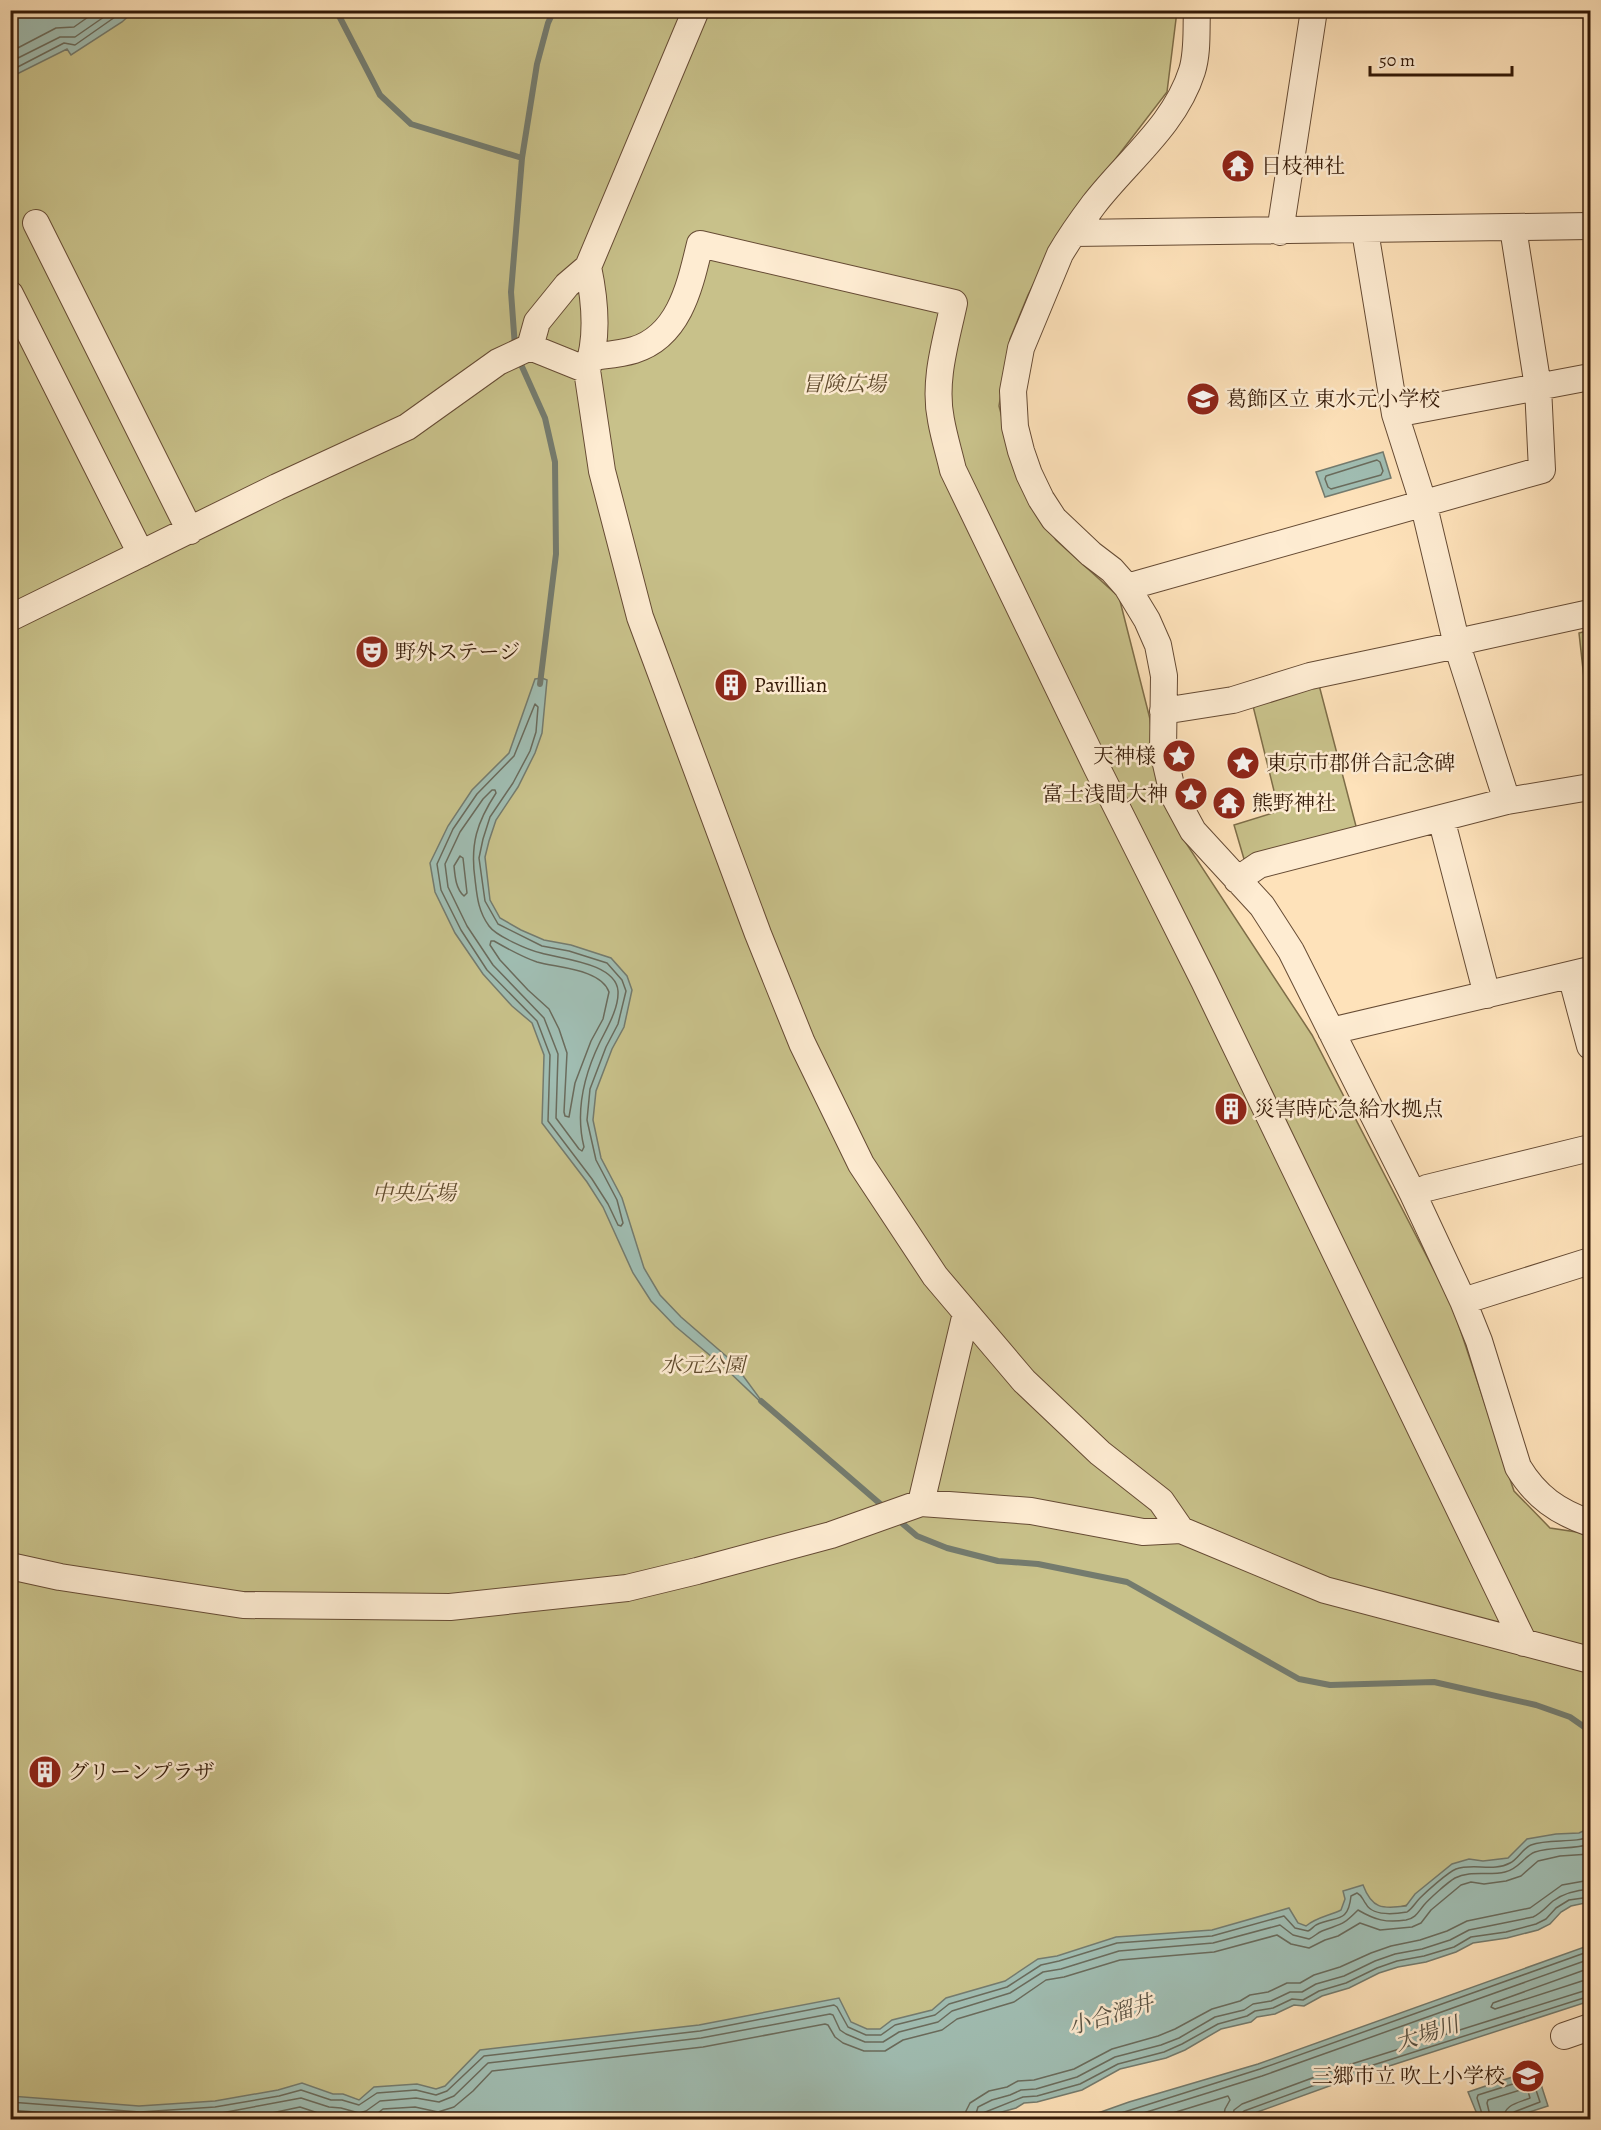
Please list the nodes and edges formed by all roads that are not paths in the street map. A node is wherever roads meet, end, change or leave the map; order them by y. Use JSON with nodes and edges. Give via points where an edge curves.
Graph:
{"nodes":[{"id":1,"x":696,"y":10,"type":"edge"},
{"id":2,"x":1197,"y":10,"type":"edge"},
{"id":3,"x":1314,"y":10,"type":"edge"},
{"id":4,"x":36,"y":223,"type":"dead end"},
{"id":5,"x":1590,"y":226,"type":"edge"},
{"id":6,"x":1513,"y":228,"type":"junction"},
{"id":7,"x":1365,"y":231,"type":"junction"},
{"id":8,"x":1280,"y":232,"type":"junction"},
{"id":9,"x":1074,"y":233,"type":"junction"},
{"id":10,"x":588,"y":267,"type":"junction"},
{"id":11,"x":10,"y":294,"type":"edge"},
{"id":12,"x":521,"y":351,"type":"junction"},
{"id":13,"x":590,"y":364,"type":"junction"},
{"id":14,"x":1590,"y":377,"type":"edge"},
{"id":15,"x":1538,"y":387,"type":"junction"},
{"id":16,"x":1395,"y":414,"type":"junction"},
{"id":17,"x":1423,"y":502,"type":"junction"},
{"id":18,"x":190,"y":531,"type":"junction"},
{"id":19,"x":141,"y":554,"type":"junction"},
{"id":20,"x":1127,"y":586,"type":"junction"},
{"id":21,"x":1590,"y":613,"type":"edge"},
{"id":22,"x":10,"y":618,"type":"edge"},
{"id":23,"x":1457,"y":645,"type":"junction"},
{"id":24,"x":1163,"y":711,"type":"junction"},
{"id":25,"x":1590,"y":787,"type":"edge"},
{"id":26,"x":1507,"y":801,"type":"junction"},
{"id":27,"x":1441,"y":818,"type":"junction"},
{"id":28,"x":1237,"y":880,"type":"junction"},
{"id":29,"x":1581,"y":972,"type":"edge"},
{"id":30,"x":1487,"y":994,"type":"junction"},
{"id":31,"x":1331,"y":1031,"type":"junction"},
{"id":32,"x":1590,"y":1046,"type":"edge"},
{"id":33,"x":1590,"y":1148,"type":"edge"},
{"id":34,"x":1413,"y":1194,"type":"junction"},
{"id":35,"x":1590,"y":1261,"type":"edge"},
{"id":36,"x":1463,"y":1301,"type":"junction"},
{"id":37,"x":966,"y":1313,"type":"junction"},
{"id":38,"x":921,"y":1503,"type":"junction"},
{"id":39,"x":1590,"y":1523,"type":"edge"},
{"id":40,"x":1181,"y":1530,"type":"junction"},
{"id":41,"x":10,"y":1566,"type":"edge"},
{"id":42,"x":1524,"y":1643,"type":"junction"},
{"id":43,"x":1590,"y":1660,"type":"edge"},
{"id":44,"x":1590,"y":2027,"type":"edge"},
{"id":45,"x":1564,"y":2036,"type":"dead end"}],
"edges":[{"from":1,"to":10,"type":"street"},
{"from":2,"to":9,"type":"street","via":[[1192,69],[1181,97],[1155,135],[1094,204]]},
{"from":3,"to":8,"type":"street"},
{"from":4,"to":18,"type":"street"},
{"from":5,"to":6,"type":"street"},
{"from":6,"to":7,"type":"street"},
{"from":6,"to":15,"type":"street"},
{"from":7,"to":8,"type":"street"},
{"from":7,"to":16,"type":"street"},
{"from":8,"to":9,"type":"street"},
{"from":9,"to":20,"type":"street","via":[[1060,254],[1021,348],[1013,391],[1016,427],[1029,474],[1050,513]]},
{"from":10,"to":12,"type":"street","via":[[567,285],[537,322]]},
{"from":10,"to":13,"type":"street","via":[[594,299]]},
{"from":11,"to":19,"type":"street"},
{"from":12,"to":13,"type":"street"},
{"from":12,"to":18,"type":"street","via":[[407,427]]},
{"from":13,"to":37,"type":"street","via":[[602,471],[640,617],[762,945],[802,1043],[861,1164],[935,1276]]},
{"from":13,"to":42,"type":"street","via":[[650,344],[664,332],[678,314],[700,244],[954,303],[938,394],[952,470],[1210,992]]},
{"from":14,"to":15,"type":"street"},
{"from":15,"to":16,"type":"street"},
{"from":15,"to":17,"type":"street","via":[[1542,470]]},
{"from":16,"to":17,"type":"street"},
{"from":17,"to":20,"type":"street"},
{"from":17,"to":23,"type":"street"},
{"from":18,"to":19,"type":"street"},
{"from":19,"to":22,"type":"street"},
{"from":20,"to":24,"type":"street","via":[[1158,645],[1164,676]]},
{"from":21,"to":23,"type":"street"},
{"from":23,"to":24,"type":"street","via":[[1310,676],[1233,700]]},
{"from":23,"to":26,"type":"street"},
{"from":24,"to":28,"type":"street","via":[[1164,762],[1173,794],[1193,831]]},
{"from":25,"to":26,"type":"street"},
{"from":26,"to":27,"type":"street"},
{"from":27,"to":28,"type":"street","via":[[1259,865]]},
{"from":27,"to":30,"type":"street"},
{"from":28,"to":31,"type":"street","via":[[1277,927]]},
{"from":29,"to":30,"type":"street"},
{"from":29,"to":32,"type":"street"},
{"from":30,"to":31,"type":"street"},
{"from":31,"to":34,"type":"street"},
{"from":33,"to":34,"type":"street"},
{"from":34,"to":36,"type":"street"},
{"from":35,"to":36,"type":"street"},
{"from":36,"to":39,"type":"street","via":[[1518,1467],[1540,1497],[1556,1509]]},
{"from":37,"to":38,"type":"street"},
{"from":37,"to":40,"type":"street","via":[[1024,1381],[1100,1453],[1161,1501]]},
{"from":38,"to":40,"type":"street","via":[[1031,1511],[1143,1532]]},
{"from":38,"to":41,"type":"street","via":[[831,1535],[627,1588],[450,1607],[243,1605]]},
{"from":40,"to":42,"type":"street","via":[[1324,1590]]},
{"from":42,"to":43,"type":"street"},
{"from":44,"to":45,"type":"street"}]}
